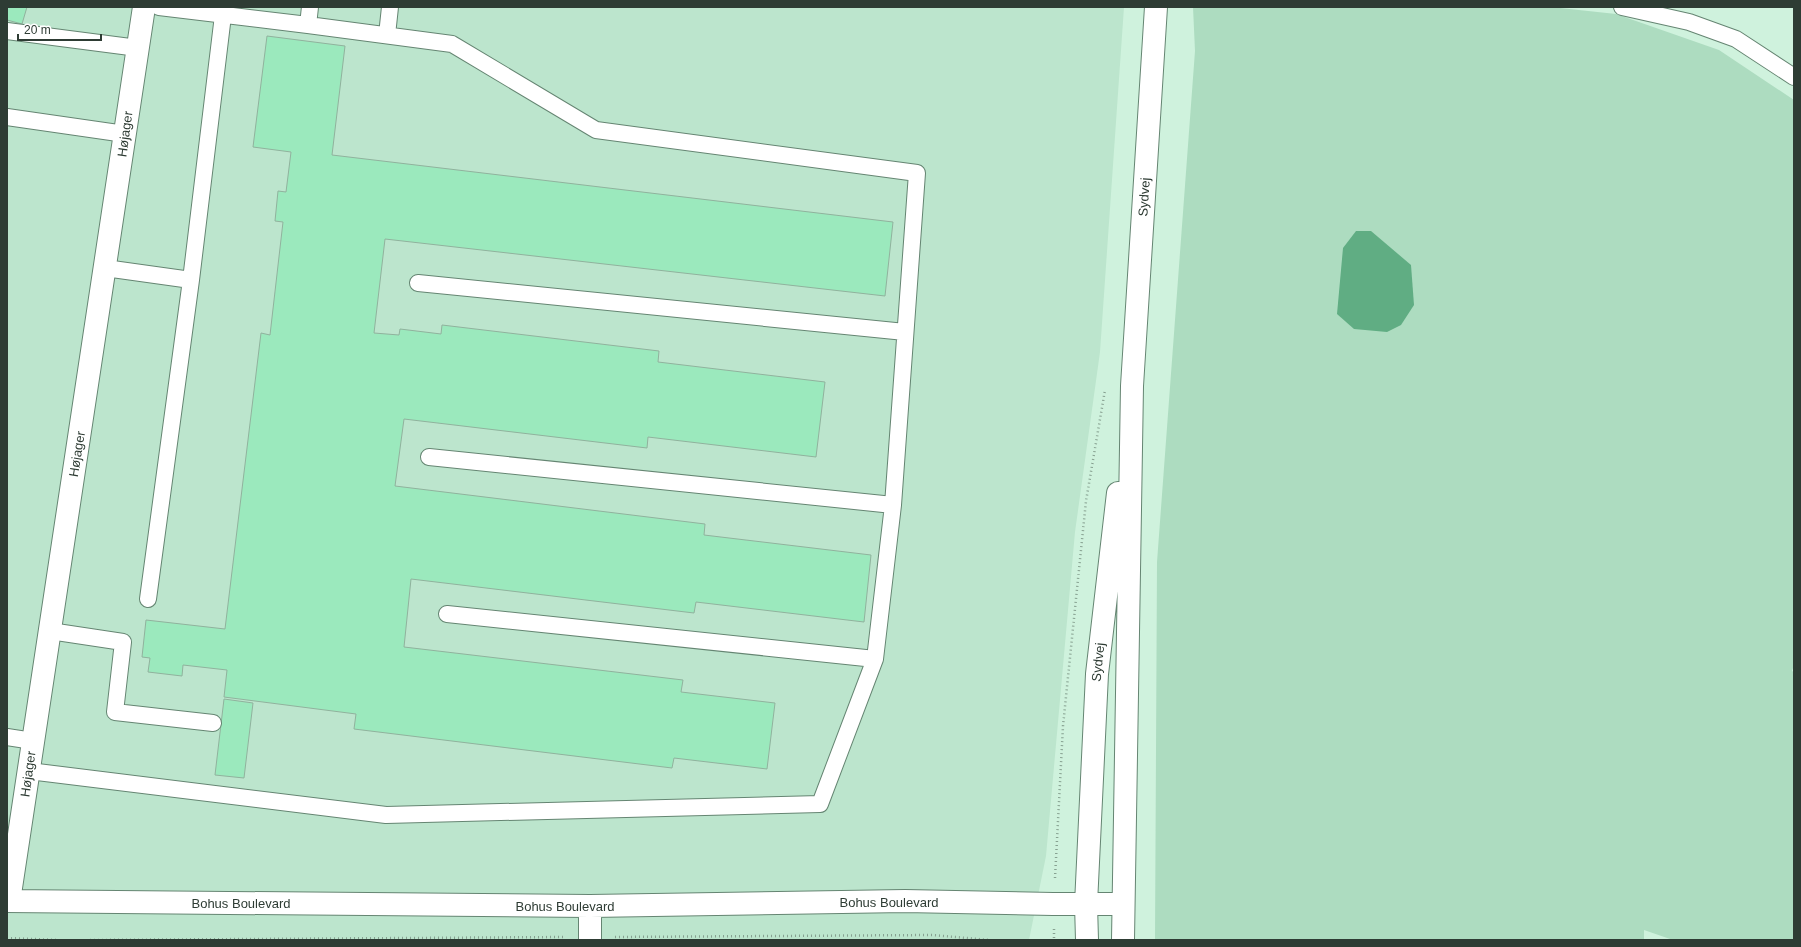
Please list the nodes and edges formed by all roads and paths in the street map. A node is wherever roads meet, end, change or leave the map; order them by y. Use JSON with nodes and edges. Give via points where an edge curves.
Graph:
{"nodes":[{"id":1,"x":144,"y":7,"type":"edge"},
{"id":2,"x":159,"y":7,"type":"edge"},
{"id":3,"x":310,"y":7,"type":"edge"},
{"id":4,"x":390,"y":7,"type":"edge"},
{"id":5,"x":1156,"y":7,"type":"edge"},
{"id":6,"x":1622,"y":7,"type":"edge"},
{"id":7,"x":224,"y":11,"type":"edge"},
{"id":8,"x":308,"y":25,"type":"junction"},
{"id":9,"x":7,"y":31,"type":"edge"},
{"id":10,"x":387,"y":35,"type":"junction"},
{"id":11,"x":138,"y":48,"type":"junction"},
{"id":12,"x":1794,"y":77,"type":"edge"},
{"id":13,"x":7,"y":117,"type":"edge"},
{"id":14,"x":125,"y":134,"type":"junction"},
{"id":15,"x":105,"y":268,"type":"junction"},
{"id":16,"x":191,"y":280,"type":"junction"},
{"id":17,"x":418,"y":283,"type":"dead end"},
{"id":18,"x":905,"y":332,"type":"junction"},
{"id":19,"x":1106,"y":384,"type":"dead end"},
{"id":20,"x":1132,"y":386,"type":"junction"},
{"id":21,"x":429,"y":457,"type":"dead end"},
{"id":22,"x":893,"y":505,"type":"junction"},
{"id":23,"x":148,"y":599,"type":"dead end"},
{"id":24,"x":447,"y":614,"type":"dead end"},
{"id":25,"x":50,"y":631,"type":"junction"},
{"id":26,"x":875,"y":659,"type":"junction"},
{"id":27,"x":213,"y":723,"type":"dead end"},
{"id":28,"x":7,"y":737,"type":"edge"},
{"id":29,"x":33,"y":740,"type":"junction"},
{"id":30,"x":29,"y":771,"type":"junction"},
{"id":31,"x":8,"y":901,"type":"edge"},
{"id":32,"x":1054,"y":904,"type":"junction"},
{"id":33,"x":1086,"y":904,"type":"junction"},
{"id":34,"x":1123,"y":904,"type":"junction"},
{"id":35,"x":590,"y":906,"type":"junction"},
{"id":36,"x":7,"y":938,"type":"edge"},
{"id":37,"x":590,"y":939,"type":"edge"},
{"id":38,"x":59,"y":940,"type":"edge"},
{"id":39,"x":90,"y":940,"type":"edge"},
{"id":40,"x":990,"y":940,"type":"edge"},
{"id":41,"x":1054,"y":940,"type":"edge"},
{"id":42,"x":1087,"y":940,"type":"edge"},
{"id":43,"x":1123,"y":940,"type":"edge"}],
"edges":[{"from":1,"to":11,"type":"street","name":"Højager"},
{"from":2,"to":7,"type":"lane"},
{"from":3,"to":8,"type":"lane"},
{"from":4,"to":10,"type":"lane"},
{"from":5,"to":20,"type":"street","name":"Sydvej"},
{"from":6,"to":12,"type":"lane","via":[[1690,22],[1736,39]]},
{"from":7,"to":8,"type":"lane"},
{"from":7,"to":16,"type":"lane"},
{"from":8,"to":10,"type":"lane"},
{"from":9,"to":11,"type":"lane"},
{"from":10,"to":18,"type":"lane","via":[[452,44],[596,130],[917,173]]},
{"from":11,"to":14,"type":"street","name":"Højager"},
{"from":13,"to":14,"type":"lane"},
{"from":14,"to":15,"type":"street","name":"Højager"},
{"from":15,"to":16,"type":"lane"},
{"from":15,"to":25,"type":"street","name":"Højager"},
{"from":16,"to":23,"type":"lane"},
{"from":17,"to":18,"type":"lane"},
{"from":18,"to":22,"type":"lane"},
{"from":19,"to":32,"type":"path","via":[[1085,509],[1063,726]]},
{"from":20,"to":33,"type":"street","name":"Sydvej","via":[[1097,674]]},
{"from":20,"to":34,"type":"street","name":"Sydvej"},
{"from":21,"to":22,"type":"lane"},
{"from":22,"to":26,"type":"lane"},
{"from":24,"to":26,"type":"lane"},
{"from":25,"to":27,"type":"lane","via":[[123,642],[115,712]]},
{"from":25,"to":29,"type":"street","name":"Højager"},
{"from":26,"to":30,"type":"lane","via":[[820,804],[386,815]]},
{"from":28,"to":29,"type":"lane"},
{"from":29,"to":30,"type":"street","name":"Højager"},
{"from":30,"to":31,"type":"street","name":"Højager"},
{"from":31,"to":35,"type":"street","name":"Bohus Boulevard"},
{"from":32,"to":33,"type":"street","name":"Bohus Boulevard"},
{"from":32,"to":35,"type":"street","name":"Bohus Boulevard","via":[[905,901]]},
{"from":32,"to":41,"type":"path"},
{"from":33,"to":34,"type":"street","name":"Bohus Boulevard"},
{"from":33,"to":42,"type":"street","name":"Sydvej"},
{"from":34,"to":43,"type":"street","name":"Sydvej"},
{"from":35,"to":37,"type":"street"},
{"from":36,"to":38,"type":"path"},
{"from":37,"to":39,"type":"path"},
{"from":37,"to":40,"type":"path","via":[[932,936]]}]}
